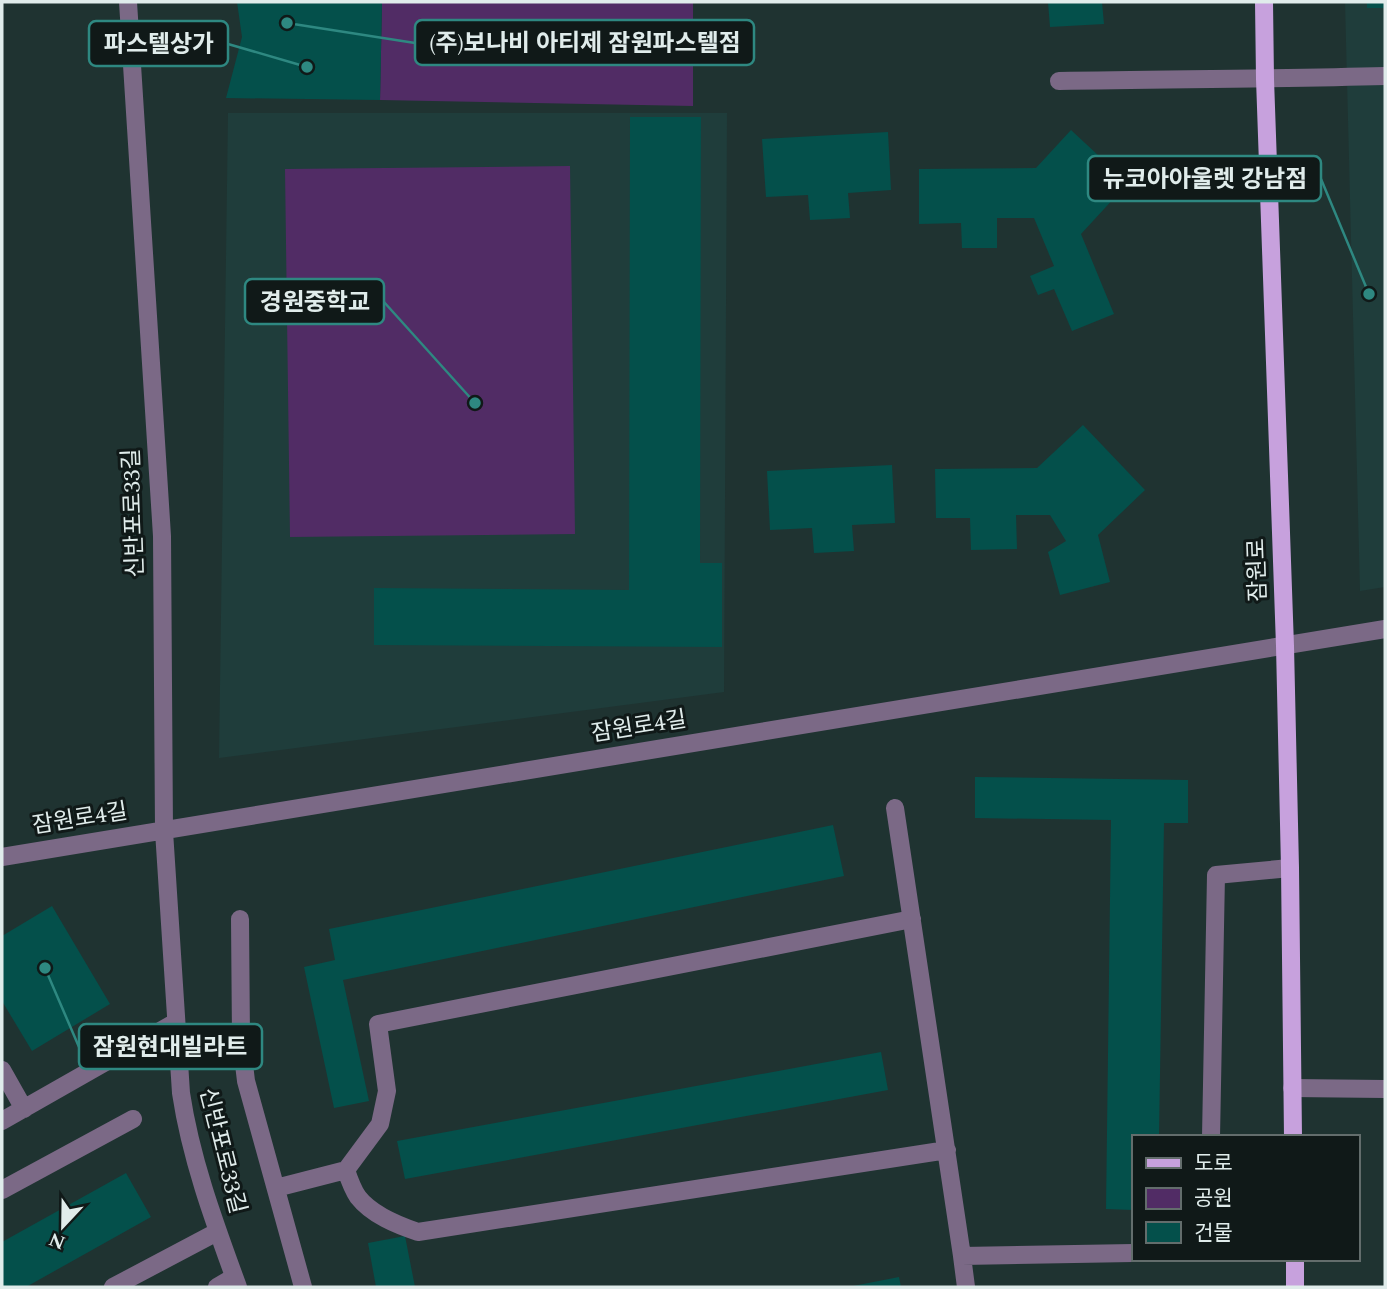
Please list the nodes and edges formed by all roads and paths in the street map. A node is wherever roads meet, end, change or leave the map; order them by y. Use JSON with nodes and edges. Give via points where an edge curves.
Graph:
{"nodes":[{"id":1,"x":128,"y":2,"type":"edge"},
{"id":2,"x":1264,"y":2,"type":"edge"},
{"id":3,"x":1385,"y":76,"type":"edge"},
{"id":4,"x":1265,"y":79,"type":"junction"},
{"id":5,"x":1059,"y":81,"type":"dead end"},
{"id":6,"x":1385,"y":629,"type":"edge"},
{"id":7,"x":1285,"y":646,"type":"junction"},
{"id":8,"x":895,"y":808,"type":"dead end"},
{"id":9,"x":164,"y":831,"type":"junction"},
{"id":10,"x":2,"y":857,"type":"edge"},
{"id":11,"x":1290,"y":868,"type":"junction"},
{"id":12,"x":240,"y":919,"type":"dead end"},
{"id":13,"x":912,"y":919,"type":"junction"},
{"id":14,"x":176,"y":1022,"type":"junction"},
{"id":15,"x":2,"y":1070,"type":"edge"},
{"id":16,"x":1292,"y":1088,"type":"junction"},
{"id":17,"x":1385,"y":1089,"type":"edge"},
{"id":18,"x":24,"y":1109,"type":"junction"},
{"id":19,"x":133,"y":1119,"type":"dead end"},
{"id":20,"x":2,"y":1121,"type":"edge"},
{"id":21,"x":1210,"y":1135,"type":"edge"},
{"id":22,"x":1293,"y":1135,"type":"edge"},
{"id":23,"x":947,"y":1150,"type":"junction"},
{"id":24,"x":345,"y":1170,"type":"junction"},
{"id":25,"x":276,"y":1188,"type":"junction"},
{"id":26,"x":2,"y":1189,"type":"edge"},
{"id":27,"x":217,"y":1232,"type":"junction"},
{"id":28,"x":1132,"y":1254,"type":"edge"},
{"id":29,"x":962,"y":1256,"type":"junction"},
{"id":30,"x":1295,"y":1261,"type":"edge"},
{"id":31,"x":236,"y":1282,"type":"edge"},
{"id":32,"x":113,"y":1287,"type":"edge"},
{"id":33,"x":217,"y":1287,"type":"edge"},
{"id":34,"x":303,"y":1287,"type":"edge"},
{"id":35,"x":966,"y":1287,"type":"edge"},
{"id":36,"x":1295,"y":1287,"type":"edge"}],
"edges":[{"from":1,"to":9,"type":"street","name":"신반포로33길","via":[[162,536]]},
{"from":2,"to":4,"type":"main road","name":"잠원로"},
{"from":3,"to":4,"type":"street"},
{"from":4,"to":5,"type":"street"},
{"from":4,"to":7,"type":"main road","name":"잠원로"},
{"from":6,"to":7,"type":"street","name":"잠원로4길"},
{"from":7,"to":9,"type":"street","name":"잠원로4길"},
{"from":7,"to":11,"type":"main road","name":"잠원로"},
{"from":8,"to":13,"type":"street"},
{"from":9,"to":10,"type":"street","name":"잠원로4길"},
{"from":9,"to":14,"type":"street","name":"신반포로33길"},
{"from":11,"to":16,"type":"main road","name":"잠원로"},
{"from":11,"to":21,"type":"street","via":[[1216,875]]},
{"from":12,"to":25,"type":"street","via":[[246,1081]]},
{"from":13,"to":23,"type":"street"},
{"from":13,"to":24,"type":"street","via":[[378,1024],[387,1091],[380,1124]]},
{"from":14,"to":18,"type":"street"},
{"from":14,"to":27,"type":"street","name":"신반포로33길","via":[[186,1124]]},
{"from":15,"to":18,"type":"street"},
{"from":16,"to":17,"type":"street"},
{"from":16,"to":22,"type":"main road","name":"잠원로"},
{"from":18,"to":20,"type":"street"},
{"from":19,"to":26,"type":"street"},
{"from":23,"to":24,"type":"street","via":[[418,1232],[396,1225],[372,1209],[358,1196]]},
{"from":23,"to":29,"type":"street"},
{"from":24,"to":25,"type":"street"},
{"from":25,"to":34,"type":"street"},
{"from":27,"to":31,"type":"street","name":"신반포로33길"},
{"from":27,"to":32,"type":"street"},
{"from":28,"to":29,"type":"street"},
{"from":29,"to":35,"type":"street"},
{"from":30,"to":36,"type":"main road"},
{"from":31,"to":33,"type":"street"}]}
